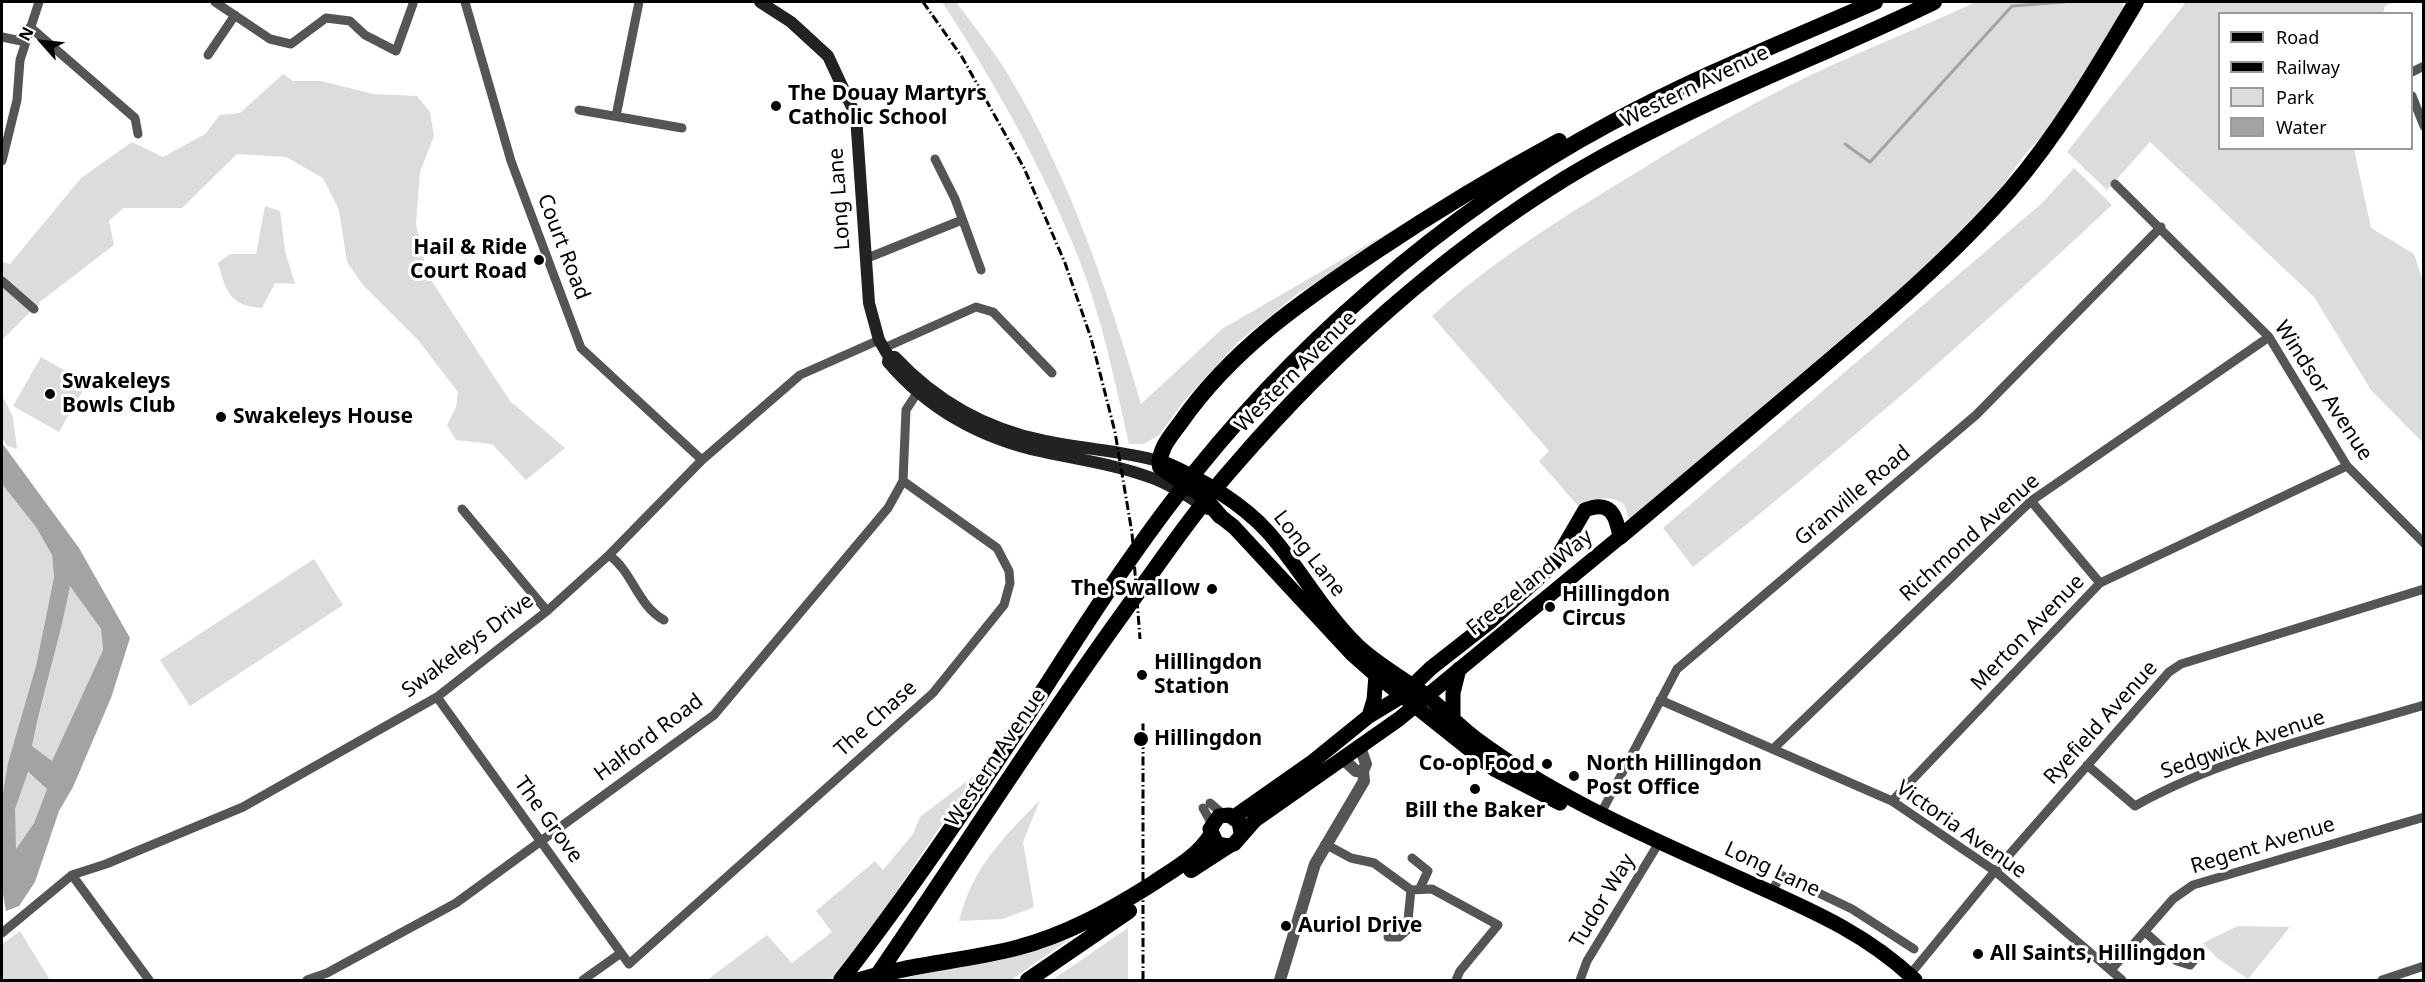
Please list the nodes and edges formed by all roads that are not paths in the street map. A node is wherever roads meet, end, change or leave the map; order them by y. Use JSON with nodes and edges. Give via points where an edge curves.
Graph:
{"nodes":[{"id":1,"x":39,"y":2,"type":"edge"},
{"id":2,"x":215,"y":2,"type":"edge"},
{"id":3,"x":465,"y":2,"type":"edge"},
{"id":4,"x":639,"y":2,"type":"edge"},
{"id":5,"x":760,"y":2,"type":"edge"},
{"id":6,"x":1875,"y":2,"type":"edge"},
{"id":7,"x":1934,"y":2,"type":"edge"},
{"id":8,"x":2136,"y":2,"type":"edge"},
{"id":9,"x":413,"y":4,"type":"dead end"},
{"id":10,"x":235,"y":15,"type":"junction"},
{"id":11,"x":30,"y":27,"type":"junction"},
{"id":12,"x":2,"y":37,"type":"edge"},
{"id":13,"x":26,"y":42,"type":"junction"},
{"id":14,"x":208,"y":55,"type":"dead end"},
{"id":15,"x":1664,"y":95,"type":"junction"},
{"id":16,"x":2413,"y":98,"type":"edge"},
{"id":17,"x":579,"y":110,"type":"dead end"},
{"id":18,"x":616,"y":116,"type":"junction"},
{"id":19,"x":2424,"y":126,"type":"edge"},
{"id":20,"x":682,"y":128,"type":"dead end"},
{"id":21,"x":138,"y":134,"type":"dead end"},
{"id":22,"x":935,"y":159,"type":"dead end"},
{"id":23,"x":2,"y":160,"type":"edge"},
{"id":24,"x":2115,"y":184,"type":"dead end"},
{"id":25,"x":962,"y":220,"type":"junction"},
{"id":26,"x":2161,"y":227,"type":"junction"},
{"id":27,"x":865,"y":259,"type":"junction"},
{"id":28,"x":981,"y":270,"type":"dead end"},
{"id":29,"x":2,"y":281,"type":"edge"},
{"id":30,"x":34,"y":309,"type":"dead end"},
{"id":31,"x":2269,"y":336,"type":"junction"},
{"id":32,"x":884,"y":348,"type":"junction"},
{"id":33,"x":1052,"y":373,"type":"dead end"},
{"id":34,"x":917,"y":393,"type":"junction"},
{"id":35,"x":702,"y":460,"type":"junction"},
{"id":36,"x":1159,"y":461,"type":"junction"},
{"id":37,"x":2347,"y":466,"type":"junction"},
{"id":38,"x":1174,"y":477,"type":"junction"},
{"id":39,"x":903,"y":482,"type":"junction"},
{"id":40,"x":2031,"y":501,"type":"junction"},
{"id":41,"x":462,"y":509,"type":"dead end"},
{"id":42,"x":1220,"y":516,"type":"joint"},
{"id":43,"x":1620,"y":537,"type":"junction"},
{"id":44,"x":2424,"y":543,"type":"edge"},
{"id":45,"x":609,"y":555,"type":"junction"},
{"id":46,"x":2100,"y":583,"type":"junction"},
{"id":47,"x":2424,"y":589,"type":"edge"},
{"id":48,"x":547,"y":611,"type":"junction"},
{"id":49,"x":664,"y":620,"type":"dead end"},
{"id":50,"x":1460,"y":669,"type":"junction"},
{"id":51,"x":1376,"y":675,"type":"junction"},
{"id":52,"x":1407,"y":691,"type":"junction"},
{"id":53,"x":1426,"y":695,"type":"junction"},
{"id":54,"x":437,"y":698,"type":"junction"},
{"id":55,"x":1660,"y":700,"type":"junction"},
{"id":56,"x":2424,"y":705,"type":"edge"},
{"id":57,"x":1414,"y":706,"type":"junction"},
{"id":58,"x":1369,"y":716,"type":"junction"},
{"id":59,"x":1453,"y":719,"type":"junction"},
{"id":60,"x":1360,"y":747,"type":"junction"},
{"id":61,"x":1773,"y":749,"type":"junction"},
{"id":62,"x":1343,"y":759,"type":"junction"},
{"id":63,"x":2087,"y":765,"type":"junction"},
{"id":64,"x":1363,"y":771,"type":"junction"},
{"id":65,"x":1892,"y":801,"type":"junction"},
{"id":66,"x":1600,"y":814,"type":"junction"},
{"id":67,"x":2424,"y":817,"type":"edge"},
{"id":68,"x":1220,"y":823,"type":"junction"},
{"id":69,"x":1241,"y":833,"type":"junction"},
{"id":70,"x":541,"y":839,"type":"junction"},
{"id":71,"x":1660,"y":841,"type":"junction"},
{"id":72,"x":1325,"y":844,"type":"junction"},
{"id":73,"x":1228,"y":846,"type":"junction"},
{"id":74,"x":1412,"y":858,"type":"dead end"},
{"id":75,"x":1995,"y":871,"type":"junction"},
{"id":76,"x":72,"y":874,"type":"junction"},
{"id":77,"x":1175,"y":875,"type":"junction"},
{"id":78,"x":1416,"y":889,"type":"junction"},
{"id":79,"x":1771,"y":892,"type":"junction"},
{"id":80,"x":1108,"y":918,"type":"junction"},
{"id":81,"x":2145,"y":932,"type":"junction"},
{"id":82,"x":2,"y":933,"type":"edge"},
{"id":83,"x":1388,"y":937,"type":"dead end"},
{"id":84,"x":1914,"y":949,"type":"dead end"},
{"id":85,"x":2201,"y":952,"type":"dead end"},
{"id":86,"x":621,"y":954,"type":"junction"},
{"id":87,"x":629,"y":964,"type":"joint"},
{"id":88,"x":2424,"y":966,"type":"edge"},
{"id":89,"x":2110,"y":970,"type":"junction"},
{"id":90,"x":1910,"y":979,"type":"edge"},
{"id":91,"x":149,"y":981,"type":"edge"},
{"id":92,"x":307,"y":981,"type":"edge"},
{"id":93,"x":583,"y":981,"type":"edge"},
{"id":94,"x":841,"y":981,"type":"edge"},
{"id":95,"x":860,"y":981,"type":"edge"},
{"id":96,"x":874,"y":981,"type":"edge"},
{"id":97,"x":1028,"y":981,"type":"edge"},
{"id":98,"x":1280,"y":981,"type":"edge"},
{"id":99,"x":1456,"y":981,"type":"edge"},
{"id":100,"x":1580,"y":981,"type":"edge"},
{"id":101,"x":2122,"y":981,"type":"edge"},
{"id":102,"x":2382,"y":981,"type":"edge"}],
"edges":[{"from":1,"to":11,"type":"street"},
{"from":2,"to":10,"type":"street"},
{"from":3,"to":35,"type":"street","name":"Court Road","via":[[512,161],[581,348]]},
{"from":4,"to":18,"type":"street"},
{"from":5,"to":27,"type":"main road","name":"Long Lane","via":[[791,22],[828,56],[856,116]]},
{"from":6,"to":15,"type":"highway","name":"Western Avenue"},
{"from":7,"to":96,"type":"highway","name":"Western Avenue","via":[[1677,118],[1567,178],[1485,233],[1322,373],[1236,464],[1178,537],[1052,714]]},
{"from":8,"to":43,"type":"highway","via":[[2048,140],[1977,227],[1866,330]]},
{"from":9,"to":10,"type":"street","via":[[396,51],[365,35],[350,21],[326,18],[291,44],[270,39]]},
{"from":10,"to":14,"type":"street"},
{"from":11,"to":13,"type":"street"},
{"from":11,"to":21,"type":"street","via":[[135,118]]},
{"from":12,"to":13,"type":"street"},
{"from":13,"to":23,"type":"street","via":[[20,60],[13,123]]},
{"from":15,"to":36,"type":"highway","via":[[1611,114],[1501,172],[1302,301],[1243,349],[1203,390],[1164,446]]},
{"from":15,"to":94,"type":"highway","name":"Western Avenue","via":[[1555,155],[1442,234],[1326,333],[1250,411],[1175,497],[1146,537],[923,868]]},
{"from":16,"to":19,"type":"street"},
{"from":17,"to":18,"type":"street"},
{"from":18,"to":20,"type":"street"},
{"from":22,"to":25,"type":"street"},
{"from":24,"to":26,"type":"street","name":"Windsor Avenue"},
{"from":25,"to":27,"type":"street"},
{"from":25,"to":28,"type":"street"},
{"from":26,"to":31,"type":"street","name":"Windsor Avenue"},
{"from":26,"to":55,"type":"street","name":"Granville Road","via":[[1976,415],[1677,669]]},
{"from":27,"to":32,"type":"main road","name":"Long Lane","via":[[869,303]]},
{"from":29,"to":30,"type":"street"},
{"from":31,"to":37,"type":"street","name":"Windsor Avenue"},
{"from":31,"to":40,"type":"street","name":"Richmond Avenue"},
{"from":32,"to":33,"type":"street","name":"Swakeleys Drive","via":[[976,308],[993,312]]},
{"from":32,"to":34,"type":"main road","name":"Long Lane","via":[[888,362]]},
{"from":32,"to":35,"type":"street","name":"Swakeleys Drive","via":[[800,375]]},
{"from":32,"to":36,"type":"main road","via":[[935,395],[977,418],[1045,441]]},
{"from":34,"to":38,"type":"main road","name":"Long Lane","via":[[948,415],[998,439],[1138,473]]},
{"from":34,"to":39,"type":"street","name":"Halford Road","via":[[906,410]]},
{"from":35,"to":45,"type":"street","name":"Swakeleys Drive"},
{"from":36,"to":38,"type":"highway","via":[[1162,470]]},
{"from":37,"to":44,"type":"street","name":"Windsor Avenue"},
{"from":37,"to":46,"type":"street","name":"Merton Avenue"},
{"from":38,"to":42,"type":"highway","via":[[1202,495]]},
{"from":38,"to":52,"type":"main road","name":"Long Lane","via":[[1233,501],[1269,533],[1327,612]]},
{"from":39,"to":70,"type":"street","name":"Halford Road","via":[[888,508],[714,715]]},
{"from":39,"to":87,"type":"street","name":"The Chase","via":[[997,548],[1009,570],[1004,605],[933,693]]},
{"from":40,"to":46,"type":"street"},
{"from":40,"to":61,"type":"street","name":"Richmond Avenue"},
{"from":41,"to":48,"type":"street"},
{"from":42,"to":51,"type":"main road","name":"Long Lane"},
{"from":43,"to":50,"type":"main road","name":"Freezeland Way"},
{"from":43,"to":52,"type":"main road","name":"Freezeland Way","via":[[1608,508],[1601,505],[1585,510],[1553,566]]},
{"from":45,"to":48,"type":"street","name":"Swakeleys Drive"},
{"from":45,"to":49,"type":"street","via":[[623,565],[651,613]]},
{"from":46,"to":65,"type":"street","name":"Merton Avenue"},
{"from":47,"to":63,"type":"street","name":"Ryefield Avenue","via":[[2181,664],[2169,672]]},
{"from":48,"to":54,"type":"street","name":"Swakeleys Drive"},
{"from":50,"to":53,"type":"main road","name":"Freezeland Way"},
{"from":50,"to":59,"type":"main road","via":[[1453,693]]},
{"from":51,"to":52,"type":"main road","name":"Long Lane"},
{"from":51,"to":58,"type":"main road"},
{"from":52,"to":53,"type":"main road","name":"Long Lane"},
{"from":52,"to":57,"type":"main road","name":"Long Lane"},
{"from":52,"to":58,"type":"main road"},
{"from":53,"to":57,"type":"main road","name":"Freezeland Way"},
{"from":53,"to":59,"type":"main road","name":"Long Lane"},
{"from":54,"to":70,"type":"street","name":"The Grove"},
{"from":54,"to":76,"type":"street","name":"Swakeleys Drive","via":[[243,807],[106,864]]},
{"from":55,"to":61,"type":"street","name":"Victoria Avenue"},
{"from":55,"to":66,"type":"street","name":"Granville Road"},
{"from":56,"to":63,"type":"street","name":"Sedgwick Avenue","via":[[2213,769],[2175,783],[2135,806]]},
{"from":57,"to":60,"type":"main road","name":"Freezeland Way"},
{"from":57,"to":66,"type":"main road","name":"Long Lane","via":[[1494,769],[1556,801]]},
{"from":58,"to":68,"type":"main road","via":[[1311,763]]},
{"from":59,"to":66,"type":"main road","name":"Long Lane","via":[[1527,774]]},
{"from":60,"to":62,"type":"main road","name":"Freezeland Way"},
{"from":60,"to":64,"type":"street","via":[[1366,764]]},
{"from":61,"to":65,"type":"street","name":"Victoria Avenue"},
{"from":62,"to":64,"type":"street","via":[[1356,771]]},
{"from":62,"to":69,"type":"main road","name":"Freezeland Way","via":[[1272,806]]},
{"from":63,"to":75,"type":"street","name":"Ryefield Avenue"},
{"from":64,"to":72,"type":"street","via":[[1361,788]]},
{"from":65,"to":75,"type":"street","name":"Victoria Avenue"},
{"from":66,"to":71,"type":"main road","name":"Long Lane"},
{"from":67,"to":81,"type":"street","name":"Regent Avenue","via":[[2193,885],[2173,899]]},
{"from":68,"to":68,"type":"street","via":[[1207,805]]},
{"from":68,"to":69,"type":"main road","via":[[1239,822]]},
{"from":68,"to":73,"type":"main road","via":[[1217,844]]},
{"from":68,"to":77,"type":"highway"},
{"from":69,"to":73,"type":"main road","name":"Freezeland Way","via":[[1239,840]]},
{"from":70,"to":86,"type":"street","name":"The Grove"},
{"from":70,"to":92,"type":"street","name":"Halford Road","via":[[456,903]]},
{"from":71,"to":79,"type":"main road","name":"Long Lane"},
{"from":71,"to":100,"type":"street","name":"Tudor Way","via":[[1587,961]]},
{"from":72,"to":78,"type":"street","via":[[1351,858],[1374,864]]},
{"from":72,"to":98,"type":"street","via":[[1310,878]]},
{"from":73,"to":77,"type":"highway"},
{"from":74,"to":78,"type":"street","via":[[1428,871]]},
{"from":75,"to":89,"type":"street","name":"Victoria Avenue"},
{"from":75,"to":90,"type":"street","name":"Ryefield Avenue"},
{"from":76,"to":82,"type":"street","name":"Swakeleys Drive"},
{"from":76,"to":91,"type":"street"},
{"from":77,"to":80,"type":"highway"},
{"from":78,"to":83,"type":"street","via":[[1407,930],[1399,937]]},
{"from":78,"to":99,"type":"street","via":[[1432,889],[1498,925]]},
{"from":79,"to":84,"type":"street","via":[[1780,874],[1852,909]]},
{"from":79,"to":90,"type":"main road","name":"Long Lane","via":[[1857,933]]},
{"from":80,"to":95,"type":"highway","via":[[1014,948],[924,964]]},
{"from":80,"to":97,"type":"highway"},
{"from":81,"to":85,"type":"street","via":[[2177,962],[2190,964]]},
{"from":81,"to":89,"type":"street","name":"Regent Avenue"},
{"from":86,"to":87,"type":"street","name":"The Grove"},
{"from":86,"to":93,"type":"street"},
{"from":88,"to":102,"type":"street"},
{"from":89,"to":101,"type":"street","name":"Victoria Avenue"}]}
